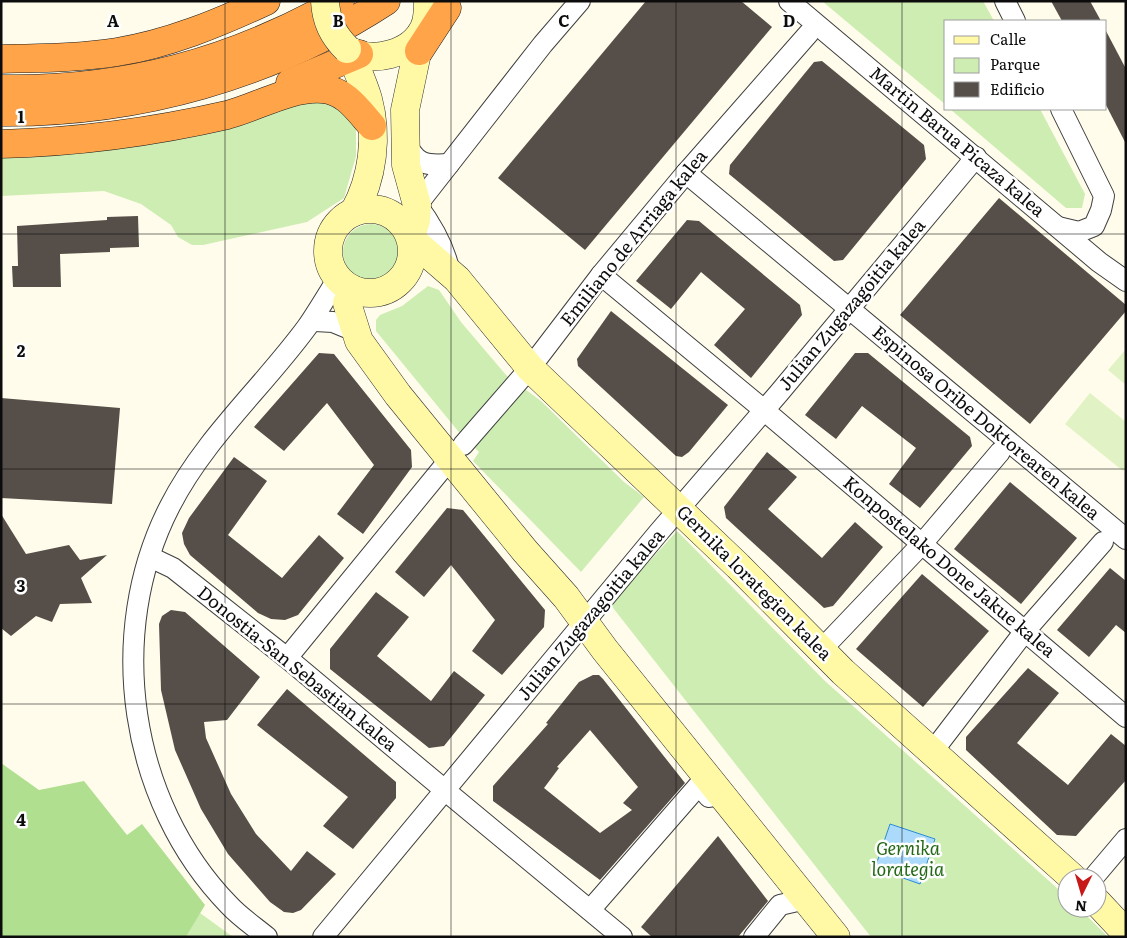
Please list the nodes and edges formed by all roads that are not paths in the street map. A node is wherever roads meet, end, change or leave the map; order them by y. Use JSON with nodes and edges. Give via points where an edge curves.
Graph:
{"nodes":[{"id":1,"x":266,"y":1,"type":"edge"},
{"id":2,"x":325,"y":1,"type":"edge"},
{"id":3,"x":340,"y":1,"type":"edge"},
{"id":4,"x":386,"y":1,"type":"edge"},
{"id":5,"x":580,"y":1,"type":"edge"},
{"id":6,"x":789,"y":1,"type":"edge"},
{"id":7,"x":1005,"y":1,"type":"edge"},
{"id":8,"x":433,"y":19,"type":"edge"},
{"id":9,"x":1014,"y":20,"type":"edge"},
{"id":10,"x":809,"y":33,"type":"dead end"},
{"id":11,"x":352,"y":53,"type":"junction"},
{"id":12,"x":1,"y":59,"type":"edge"},
{"id":13,"x":1,"y":89,"type":"edge"},
{"id":14,"x":1061,"y":110,"type":"edge"},
{"id":15,"x":1,"y":112,"type":"edge"},
{"id":16,"x":196,"y":120,"type":"junction"},
{"id":17,"x":372,"y":126,"type":"junction"},
{"id":18,"x":404,"y":140,"type":"junction"},
{"id":19,"x":1,"y":144,"type":"edge"},
{"id":20,"x":976,"y":157,"type":"junction"},
{"id":21,"x":450,"y":164,"type":"junction"},
{"id":22,"x":686,"y":173,"type":"junction"},
{"id":23,"x":416,"y":205,"type":"junction"},
{"id":24,"x":354,"y":212,"type":"junction"},
{"id":25,"x":1094,"y":226,"type":"junction"},
{"id":26,"x":1058,"y":228,"type":"junction"},
{"id":27,"x":411,"y":238,"type":"junction"},
{"id":28,"x":1099,"y":262,"type":"junction"},
{"id":29,"x":450,"y":273,"type":"junction"},
{"id":30,"x":601,"y":275,"type":"junction"},
{"id":31,"x":1126,"y":281,"type":"edge"},
{"id":32,"x":346,"y":290,"type":"junction"},
{"id":33,"x":848,"y":309,"type":"junction"},
{"id":34,"x":311,"y":324,"type":"junction"},
{"id":35,"x":356,"y":331,"type":"junction"},
{"id":36,"x":530,"y":368,"type":"junction"},
{"id":37,"x":463,"y":445,"type":"dead end"},
{"id":38,"x":1000,"y":452,"type":"dead end"},
{"id":39,"x":445,"y":465,"type":"dead end"},
{"id":40,"x":678,"y":509,"type":"junction"},
{"id":41,"x":1126,"y":539,"type":"edge"},
{"id":42,"x":1103,"y":542,"type":"dead end"},
{"id":43,"x":921,"y":545,"type":"junction"},
{"id":44,"x":150,"y":557,"type":"junction"},
{"id":45,"x":585,"y":622,"type":"junction"},
{"id":46,"x":1025,"y":631,"type":"junction"},
{"id":47,"x":821,"y":650,"type":"junction"},
{"id":48,"x":287,"y":658,"type":"junction"},
{"id":49,"x":1126,"y":717,"type":"edge"},
{"id":50,"x":932,"y":752,"type":"junction"},
{"id":51,"x":718,"y":789,"type":"junction"},
{"id":52,"x":1126,"y":839,"type":"edge"},
{"id":53,"x":1062,"y":868,"type":"edge"},
{"id":54,"x":1101,"y":868,"type":"edge"},
{"id":55,"x":806,"y":899,"type":"junction"},
{"id":56,"x":590,"y":910,"type":"junction"},
{"id":57,"x":1107,"y":913,"type":"edge"},
{"id":58,"x":1126,"y":933,"type":"edge"},
{"id":59,"x":268,"y":937,"type":"edge"},
{"id":60,"x":323,"y":937,"type":"edge"},
{"id":61,"x":622,"y":937,"type":"edge"},
{"id":62,"x":754,"y":937,"type":"edge"},
{"id":63,"x":836,"y":937,"type":"edge"}],
"edges":[{"from":1,"to":12,"type":"highway","via":[[177,37],[117,52]]},
{"from":2,"to":11,"type":"main road","bridge":true,"via":[[330,27]]},
{"from":3,"to":13,"type":"highway","via":[[301,23],[235,52],[188,66],[140,78],[94,84]]},
{"from":4,"to":15,"type":"highway","via":[[311,44],[243,73],[195,88],[96,107]]},
{"from":5,"to":21,"type":"street"},
{"from":6,"to":20,"type":"street","name":"Martin Barua Picaza kalea"},
{"from":7,"to":9,"type":"street"},
{"from":8,"to":11,"type":"main road","via":[[406,48],[395,53],[369,56]]},
{"from":8,"to":18,"type":"main road","via":[[405,110]]},
{"from":10,"to":22,"type":"street","name":"Emiliano de Arriaga kalea"},
{"from":11,"to":16,"type":"highway"},
{"from":11,"to":17,"type":"main road","via":[[368,101]]},
{"from":14,"to":25,"type":"street","via":[[1104,196],[1102,210]]},
{"from":16,"to":17,"type":"highway","via":[[227,115],[307,89],[323,89],[345,97]]},
{"from":16,"to":19,"type":"highway","via":[[69,142]]},
{"from":17,"to":24,"type":"main road","via":[[369,176]]},
{"from":18,"to":21,"type":"street","via":[[419,162]]},
{"from":18,"to":23,"type":"main road","via":[[406,165]]},
{"from":20,"to":26,"type":"street","name":"Martin Barua Picaza kalea"},
{"from":20,"to":33,"type":"street","name":"Julian Zugazagoitia kalea"},
{"from":21,"to":23,"type":"street"},
{"from":22,"to":30,"type":"street","name":"Emiliano de Arriaga kalea"},
{"from":22,"to":33,"type":"street","name":"Espinosa Oribe Doktorearen kalea"},
{"from":23,"to":27,"type":"main road"},
{"from":23,"to":29,"type":"street","name":"Gernika lorategien kalea","via":[[428,221]]},
{"from":24,"to":27,"type":"main road","via":[[368,208],[382,210],[395,216]]},
{"from":24,"to":32,"type":"main road","via":[[341,220],[330,237],[328,258]]},
{"from":25,"to":26,"type":"street","via":[[1079,232]]},
{"from":25,"to":28,"type":"street","via":[[1093,237]]},
{"from":26,"to":28,"type":"street","name":"Martin Barua Picaza kalea"},
{"from":27,"to":29,"type":"main road","name":"Gernika lorategien kalea"},
{"from":27,"to":32,"type":"main road","via":[[413,253],[410,266],[393,287],[374,293]]},
{"from":28,"to":31,"type":"street","name":"Martin Barua Picaza kalea"},
{"from":29,"to":36,"type":"main road","name":"Gernika lorategien kalea"},
{"from":30,"to":36,"type":"street","name":"Emiliano de Arriaga kalea"},
{"from":30,"to":43,"type":"street","name":"Konpostelako Done Jakue kalea"},
{"from":32,"to":34,"type":"street","via":[[330,310]]},
{"from":32,"to":35,"type":"main road"},
{"from":33,"to":40,"type":"street","name":"Julian Zugazagoitia kalea"},
{"from":33,"to":41,"type":"street","name":"Espinosa Oribe Doktorearen kalea"},
{"from":34,"to":35,"type":"street","via":[[333,322]]},
{"from":34,"to":44,"type":"street","via":[[220,432],[190,473],[170,506]]},
{"from":35,"to":45,"type":"main road","via":[[359,341],[398,394]]},
{"from":36,"to":37,"type":"street","name":"Emiliano de Arriaga kalea"},
{"from":36,"to":40,"type":"main road","name":"Gernika lorategien kalea"},
{"from":38,"to":43,"type":"street"},
{"from":39,"to":48,"type":"street"},
{"from":40,"to":45,"type":"street","name":"Julian Zugazagoitia kalea"},
{"from":40,"to":47,"type":"main road","name":"Gernika lorategien kalea"},
{"from":42,"to":46,"type":"street"},
{"from":43,"to":46,"type":"street","name":"Konpostelako Done Jakue kalea"},
{"from":43,"to":47,"type":"street"},
{"from":44,"to":48,"type":"street","name":"Donostia-San Sebastian kalea","via":[[173,568]]},
{"from":44,"to":59,"type":"street","via":[[134,638],[137,719],[144,750],[161,802],[182,842],[230,906]]},
{"from":45,"to":51,"type":"main road"},
{"from":45,"to":60,"type":"street","name":"Julian Zugazagoitia kalea"},
{"from":46,"to":49,"type":"street","name":"Konpostelako Done Jakue kalea"},
{"from":46,"to":50,"type":"street"},
{"from":47,"to":50,"type":"main road","name":"Gernika lorategien kalea"},
{"from":48,"to":56,"type":"street","name":"Donostia-San Sebastian kalea"},
{"from":50,"to":53,"type":"main road","name":"Gernika lorategien kalea"},
{"from":51,"to":55,"type":"main road"},
{"from":51,"to":56,"type":"street","via":[[709,796],[699,784]]},
{"from":52,"to":54,"type":"street"},
{"from":55,"to":62,"type":"street","via":[[780,905]]},
{"from":55,"to":63,"type":"main road"},
{"from":56,"to":61,"type":"street","name":"Donostia-San Sebastian kalea"},
{"from":57,"to":58,"type":"main road"}]}
